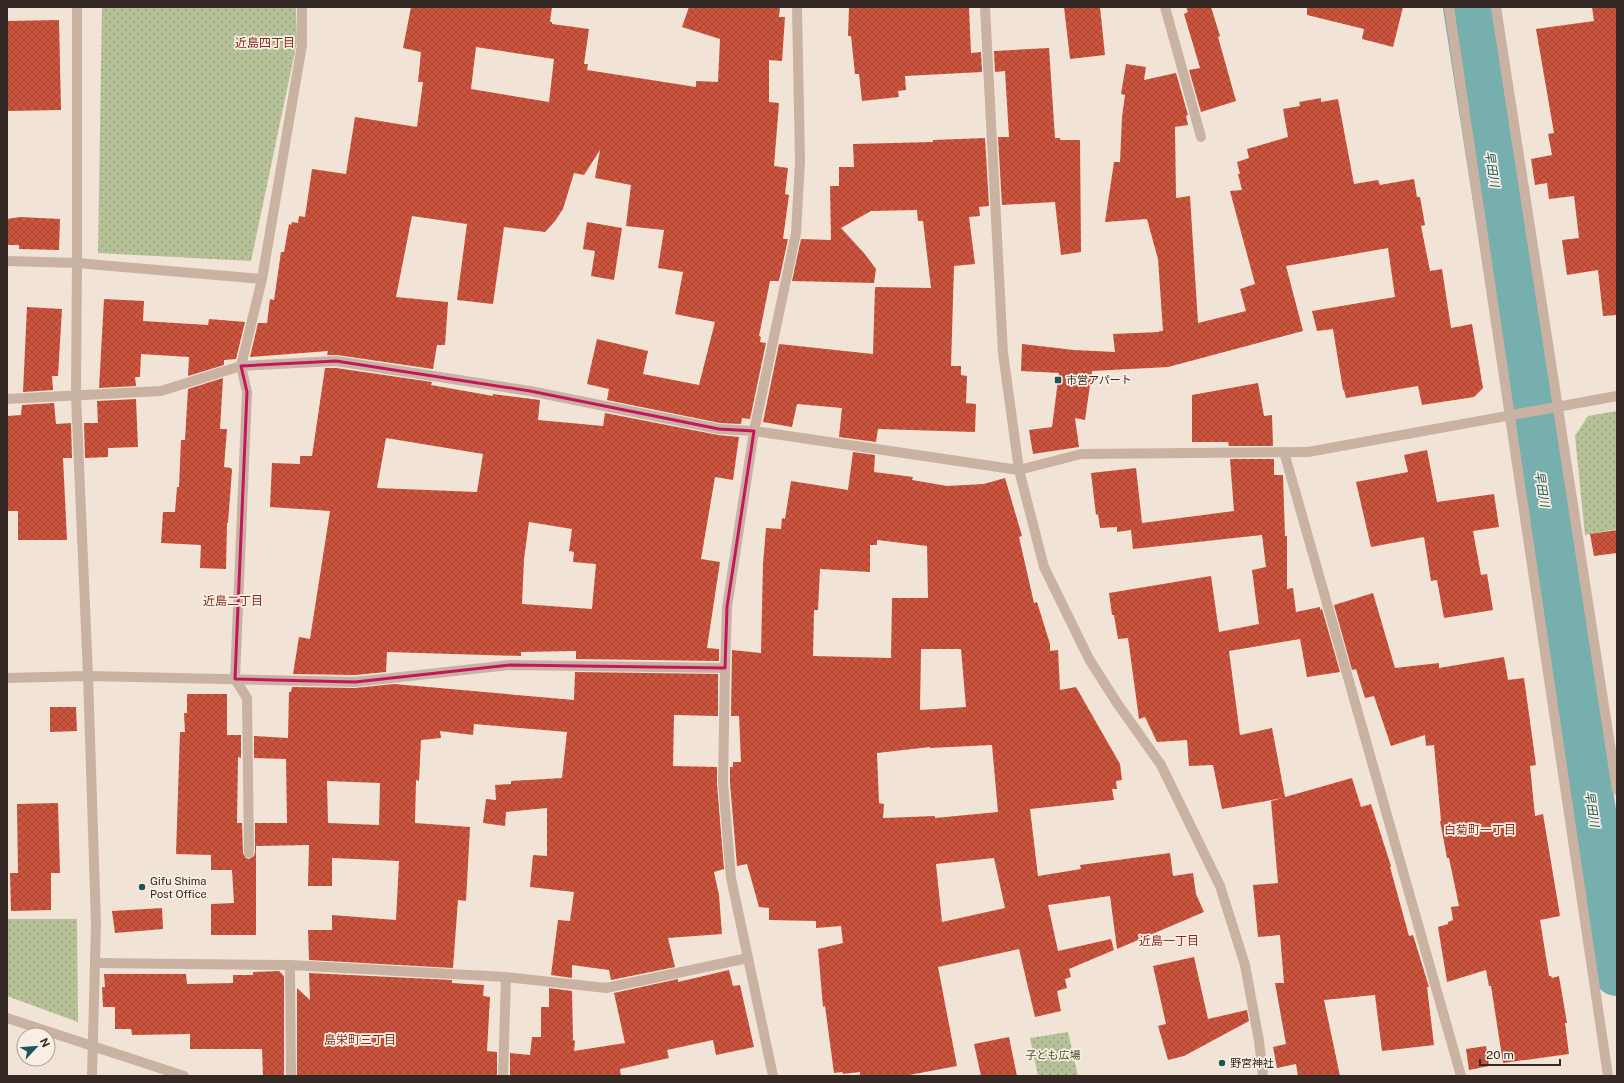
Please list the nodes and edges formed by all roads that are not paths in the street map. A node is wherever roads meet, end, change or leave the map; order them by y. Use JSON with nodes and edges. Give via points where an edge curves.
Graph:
{"nodes":[{"id":1,"x":78,"y":7,"type":"edge"},
{"id":2,"x":302,"y":7,"type":"edge"},
{"id":3,"x":797,"y":7,"type":"edge"},
{"id":4,"x":985,"y":7,"type":"edge"},
{"id":5,"x":1165,"y":7,"type":"edge"},
{"id":6,"x":1449,"y":7,"type":"edge"},
{"id":7,"x":1496,"y":7,"type":"edge"},
{"id":8,"x":1201,"y":137,"type":"dead end"},
{"id":9,"x":7,"y":261,"type":"edge"},
{"id":10,"x":77,"y":263,"type":"junction"},
{"id":11,"x":262,"y":279,"type":"junction"},
{"id":12,"x":242,"y":366,"type":"junction"},
{"id":13,"x":76,"y":395,"type":"junction"},
{"id":14,"x":1617,"y":396,"type":"edge"},
{"id":15,"x":7,"y":399,"type":"edge"},
{"id":16,"x":1553,"y":408,"type":"junction"},
{"id":17,"x":1511,"y":416,"type":"junction"},
{"id":18,"x":754,"y":432,"type":"junction"},
{"id":19,"x":1284,"y":452,"type":"junction"},
{"id":20,"x":1019,"y":470,"type":"junction"},
{"id":21,"x":725,"y":668,"type":"junction"},
{"id":22,"x":88,"y":676,"type":"junction"},
{"id":23,"x":7,"y":678,"type":"edge"},
{"id":24,"x":235,"y":679,"type":"junction"},
{"id":25,"x":1617,"y":790,"type":"edge"},
{"id":26,"x":249,"y":853,"type":"dead end"},
{"id":27,"x":748,"y":958,"type":"junction"},
{"id":28,"x":95,"y":963,"type":"junction"},
{"id":29,"x":290,"y":965,"type":"junction"},
{"id":30,"x":506,"y":977,"type":"junction"},
{"id":31,"x":7,"y":1018,"type":"edge"},
{"id":32,"x":93,"y":1046,"type":"junction"},
{"id":33,"x":92,"y":1076,"type":"edge"},
{"id":34,"x":184,"y":1076,"type":"edge"},
{"id":35,"x":291,"y":1076,"type":"edge"},
{"id":36,"x":503,"y":1076,"type":"edge"},
{"id":37,"x":773,"y":1076,"type":"edge"},
{"id":38,"x":1263,"y":1076,"type":"edge"},
{"id":39,"x":1461,"y":1076,"type":"edge"},
{"id":40,"x":1608,"y":1076,"type":"edge"}],
"edges":[{"from":1,"to":10,"type":"street"},
{"from":2,"to":11,"type":"street","via":[[302,45]]},
{"from":3,"to":18,"type":"street","via":[[800,161],[796,233]]},
{"from":4,"to":20,"type":"street","via":[[1003,353]]},
{"from":5,"to":8,"type":"street"},
{"from":6,"to":17,"type":"street"},
{"from":7,"to":16,"type":"street"},
{"from":9,"to":10,"type":"street"},
{"from":10,"to":11,"type":"street"},
{"from":10,"to":13,"type":"street"},
{"from":11,"to":12,"type":"street"},
{"from":12,"to":13,"type":"street","via":[[162,391]]},
{"from":12,"to":18,"type":"street","via":[[336,361],[530,391],[719,429]]},
{"from":12,"to":24,"type":"street","via":[[247,392]]},
{"from":13,"to":15,"type":"street"},
{"from":13,"to":22,"type":"street"},
{"from":14,"to":16,"type":"street"},
{"from":16,"to":17,"type":"street"},
{"from":16,"to":25,"type":"street"},
{"from":17,"to":19,"type":"street","via":[[1308,452]]},
{"from":17,"to":40,"type":"street"},
{"from":18,"to":20,"type":"street"},
{"from":18,"to":21,"type":"street","via":[[728,607]]},
{"from":19,"to":20,"type":"street","via":[[1081,454]]},
{"from":19,"to":39,"type":"street"},
{"from":20,"to":38,"type":"street","via":[[1044,567],[1089,658],[1161,765],[1220,886],[1244,965],[1260,1041]]},
{"from":21,"to":24,"type":"street","via":[[510,665],[355,682]]},
{"from":21,"to":27,"type":"street","via":[[723,783],[731,878]]},
{"from":22,"to":23,"type":"street"},
{"from":22,"to":24,"type":"street"},
{"from":22,"to":28,"type":"street"},
{"from":24,"to":26,"type":"street","via":[[247,698]]},
{"from":27,"to":30,"type":"street","via":[[606,988]]},
{"from":27,"to":37,"type":"street"},
{"from":28,"to":29,"type":"street"},
{"from":28,"to":32,"type":"street"},
{"from":29,"to":30,"type":"street"},
{"from":29,"to":35,"type":"street"},
{"from":30,"to":36,"type":"street"},
{"from":31,"to":32,"type":"street"},
{"from":32,"to":33,"type":"street"},
{"from":32,"to":34,"type":"street"}]}
